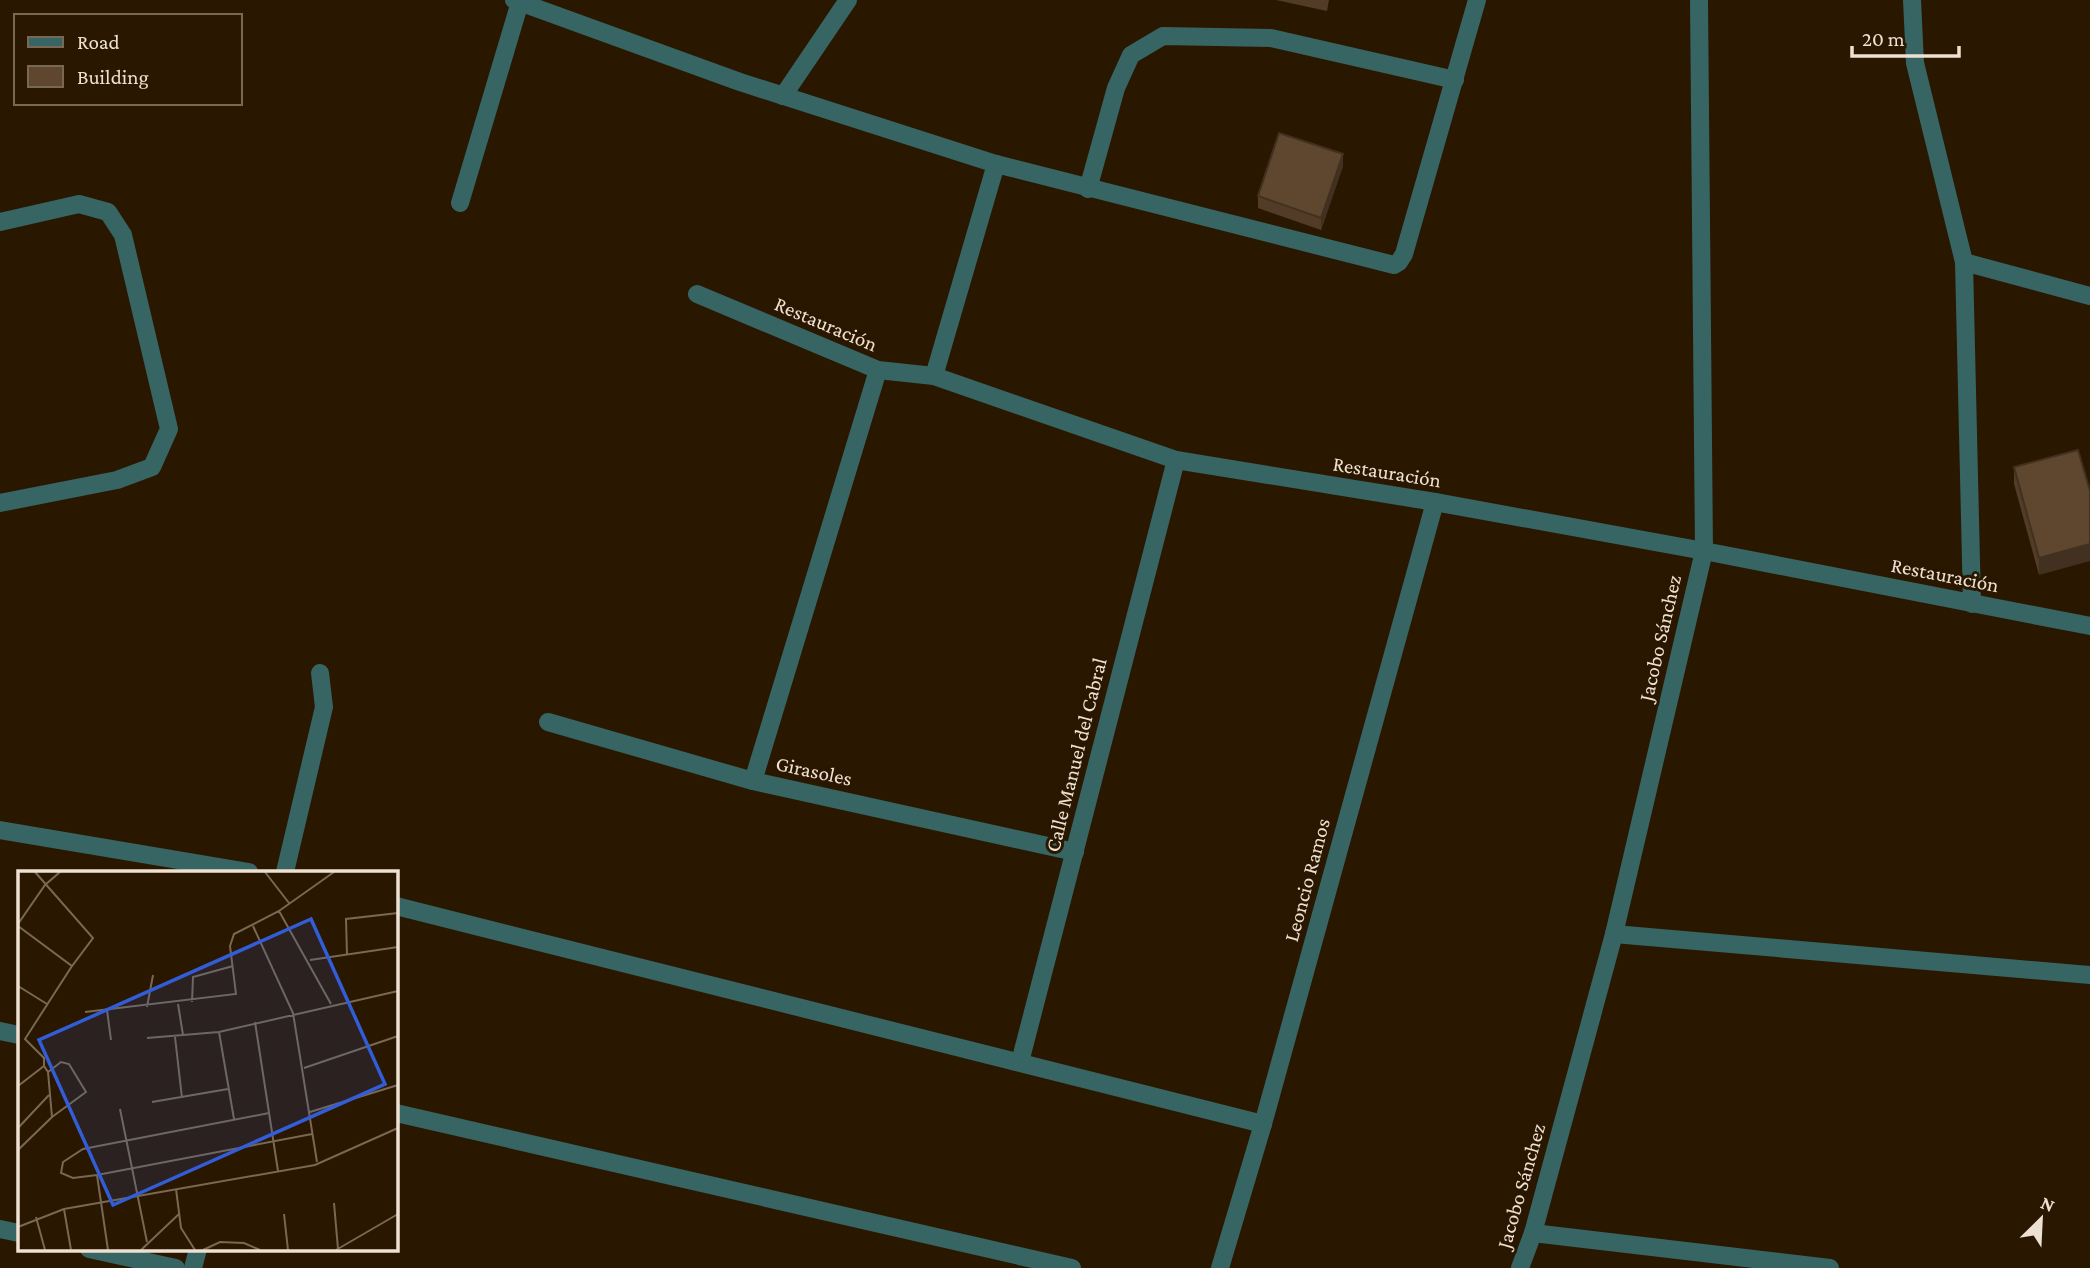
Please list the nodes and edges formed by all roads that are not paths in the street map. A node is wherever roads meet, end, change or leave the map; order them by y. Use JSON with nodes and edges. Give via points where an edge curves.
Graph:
{"nodes":[{"id":1,"x":848,"y":0,"type":"edge"},
{"id":2,"x":1477,"y":0,"type":"edge"},
{"id":3,"x":1699,"y":0,"type":"edge"},
{"id":4,"x":1912,"y":0,"type":"edge"},
{"id":5,"x":517,"y":1,"type":"edge"},
{"id":6,"x":1455,"y":80,"type":"junction"},
{"id":7,"x":783,"y":96,"type":"junction"},
{"id":8,"x":996,"y":164,"type":"junction"},
{"id":9,"x":1088,"y":189,"type":"junction"},
{"id":10,"x":460,"y":203,"type":"dead end"},
{"id":11,"x":0,"y":222,"type":"edge"},
{"id":12,"x":1964,"y":262,"type":"junction"},
{"id":13,"x":697,"y":295,"type":"dead end"},
{"id":14,"x":2090,"y":296,"type":"edge"},
{"id":15,"x":878,"y":370,"type":"junction"},
{"id":16,"x":934,"y":376,"type":"junction"},
{"id":17,"x":1176,"y":460,"type":"junction"},
{"id":18,"x":1435,"y":502,"type":"junction"},
{"id":19,"x":0,"y":503,"type":"edge"},
{"id":20,"x":1704,"y":551,"type":"junction"},
{"id":21,"x":1972,"y":604,"type":"junction"},
{"id":22,"x":2090,"y":626,"type":"edge"},
{"id":23,"x":320,"y":673,"type":"dead end"},
{"id":24,"x":548,"y":722,"type":"dead end"},
{"id":25,"x":753,"y":781,"type":"junction"},
{"id":26,"x":0,"y":830,"type":"edge"},
{"id":27,"x":1075,"y":852,"type":"junction"},
{"id":28,"x":236,"y":871,"type":"edge"},
{"id":29,"x":285,"y":871,"type":"edge"},
{"id":30,"x":397,"y":906,"type":"edge"},
{"id":31,"x":1614,"y":934,"type":"junction"},
{"id":32,"x":2090,"y":975,"type":"edge"},
{"id":33,"x":0,"y":1031,"type":"edge"},
{"id":34,"x":18,"y":1035,"type":"edge"},
{"id":35,"x":1020,"y":1062,"type":"junction"},
{"id":36,"x":397,"y":1113,"type":"edge"},
{"id":37,"x":1263,"y":1124,"type":"junction"},
{"id":38,"x":0,"y":1229,"type":"edge"},
{"id":39,"x":18,"y":1233,"type":"edge"},
{"id":40,"x":1533,"y":1233,"type":"junction"},
{"id":41,"x":94,"y":1250,"type":"edge"},
{"id":42,"x":198,"y":1250,"type":"edge"},
{"id":43,"x":176,"y":1268,"type":"edge"},
{"id":44,"x":193,"y":1268,"type":"edge"},
{"id":45,"x":1072,"y":1268,"type":"edge"},
{"id":46,"x":1220,"y":1268,"type":"edge"},
{"id":47,"x":1520,"y":1268,"type":"edge"},
{"id":48,"x":1829,"y":1268,"type":"edge"}],
"edges":[{"from":1,"to":7,"type":"street"},
{"from":2,"to":6,"type":"street"},
{"from":3,"to":20,"type":"street","name":"Jacobo Sánchez"},
{"from":4,"to":12,"type":"street","via":[[1915,63]]},
{"from":5,"to":7,"type":"street"},
{"from":5,"to":10,"type":"street"},
{"from":6,"to":9,"type":"street","via":[[1271,38],[1163,36],[1131,55],[1116,88]]},
{"from":6,"to":9,"type":"street","via":[[1404,254],[1394,265]]},
{"from":7,"to":8,"type":"street"},
{"from":8,"to":9,"type":"street"},
{"from":8,"to":16,"type":"street"},
{"from":11,"to":19,"type":"street","via":[[79,204],[108,212],[123,235],[169,429],[152,467],[117,480]]},
{"from":12,"to":14,"type":"street"},
{"from":12,"to":21,"type":"street"},
{"from":13,"to":15,"type":"street","name":"Restauración"},
{"from":15,"to":16,"type":"street","name":"Restauración"},
{"from":15,"to":25,"type":"street"},
{"from":16,"to":17,"type":"street","name":"Restauración"},
{"from":17,"to":18,"type":"street","name":"Restauración"},
{"from":17,"to":27,"type":"street","name":"Calle Manuel del Cabral"},
{"from":18,"to":20,"type":"street","name":"Restauración"},
{"from":18,"to":37,"type":"street","name":"Leoncio Ramos"},
{"from":20,"to":21,"type":"street","name":"Restauración"},
{"from":20,"to":31,"type":"street","name":"Jacobo Sánchez"},
{"from":21,"to":22,"type":"street","name":"Restauración"},
{"from":23,"to":29,"type":"street","via":[[324,707]]},
{"from":24,"to":25,"type":"street","name":"Girasoles"},
{"from":25,"to":27,"type":"street","name":"Girasoles"},
{"from":26,"to":28,"type":"street"},
{"from":27,"to":35,"type":"street","name":"Calle Manuel del Cabral"},
{"from":30,"to":35,"type":"street"},
{"from":31,"to":32,"type":"street"},
{"from":31,"to":40,"type":"street","name":"Jacobo Sánchez"},
{"from":33,"to":34,"type":"street"},
{"from":35,"to":37,"type":"street"},
{"from":36,"to":45,"type":"street"},
{"from":37,"to":46,"type":"street","name":"Leoncio Ramos"},
{"from":38,"to":39,"type":"street"},
{"from":40,"to":47,"type":"street","name":"Jacobo Sánchez"},
{"from":40,"to":48,"type":"street"},
{"from":41,"to":43,"type":"street"},
{"from":42,"to":44,"type":"street"}]}
